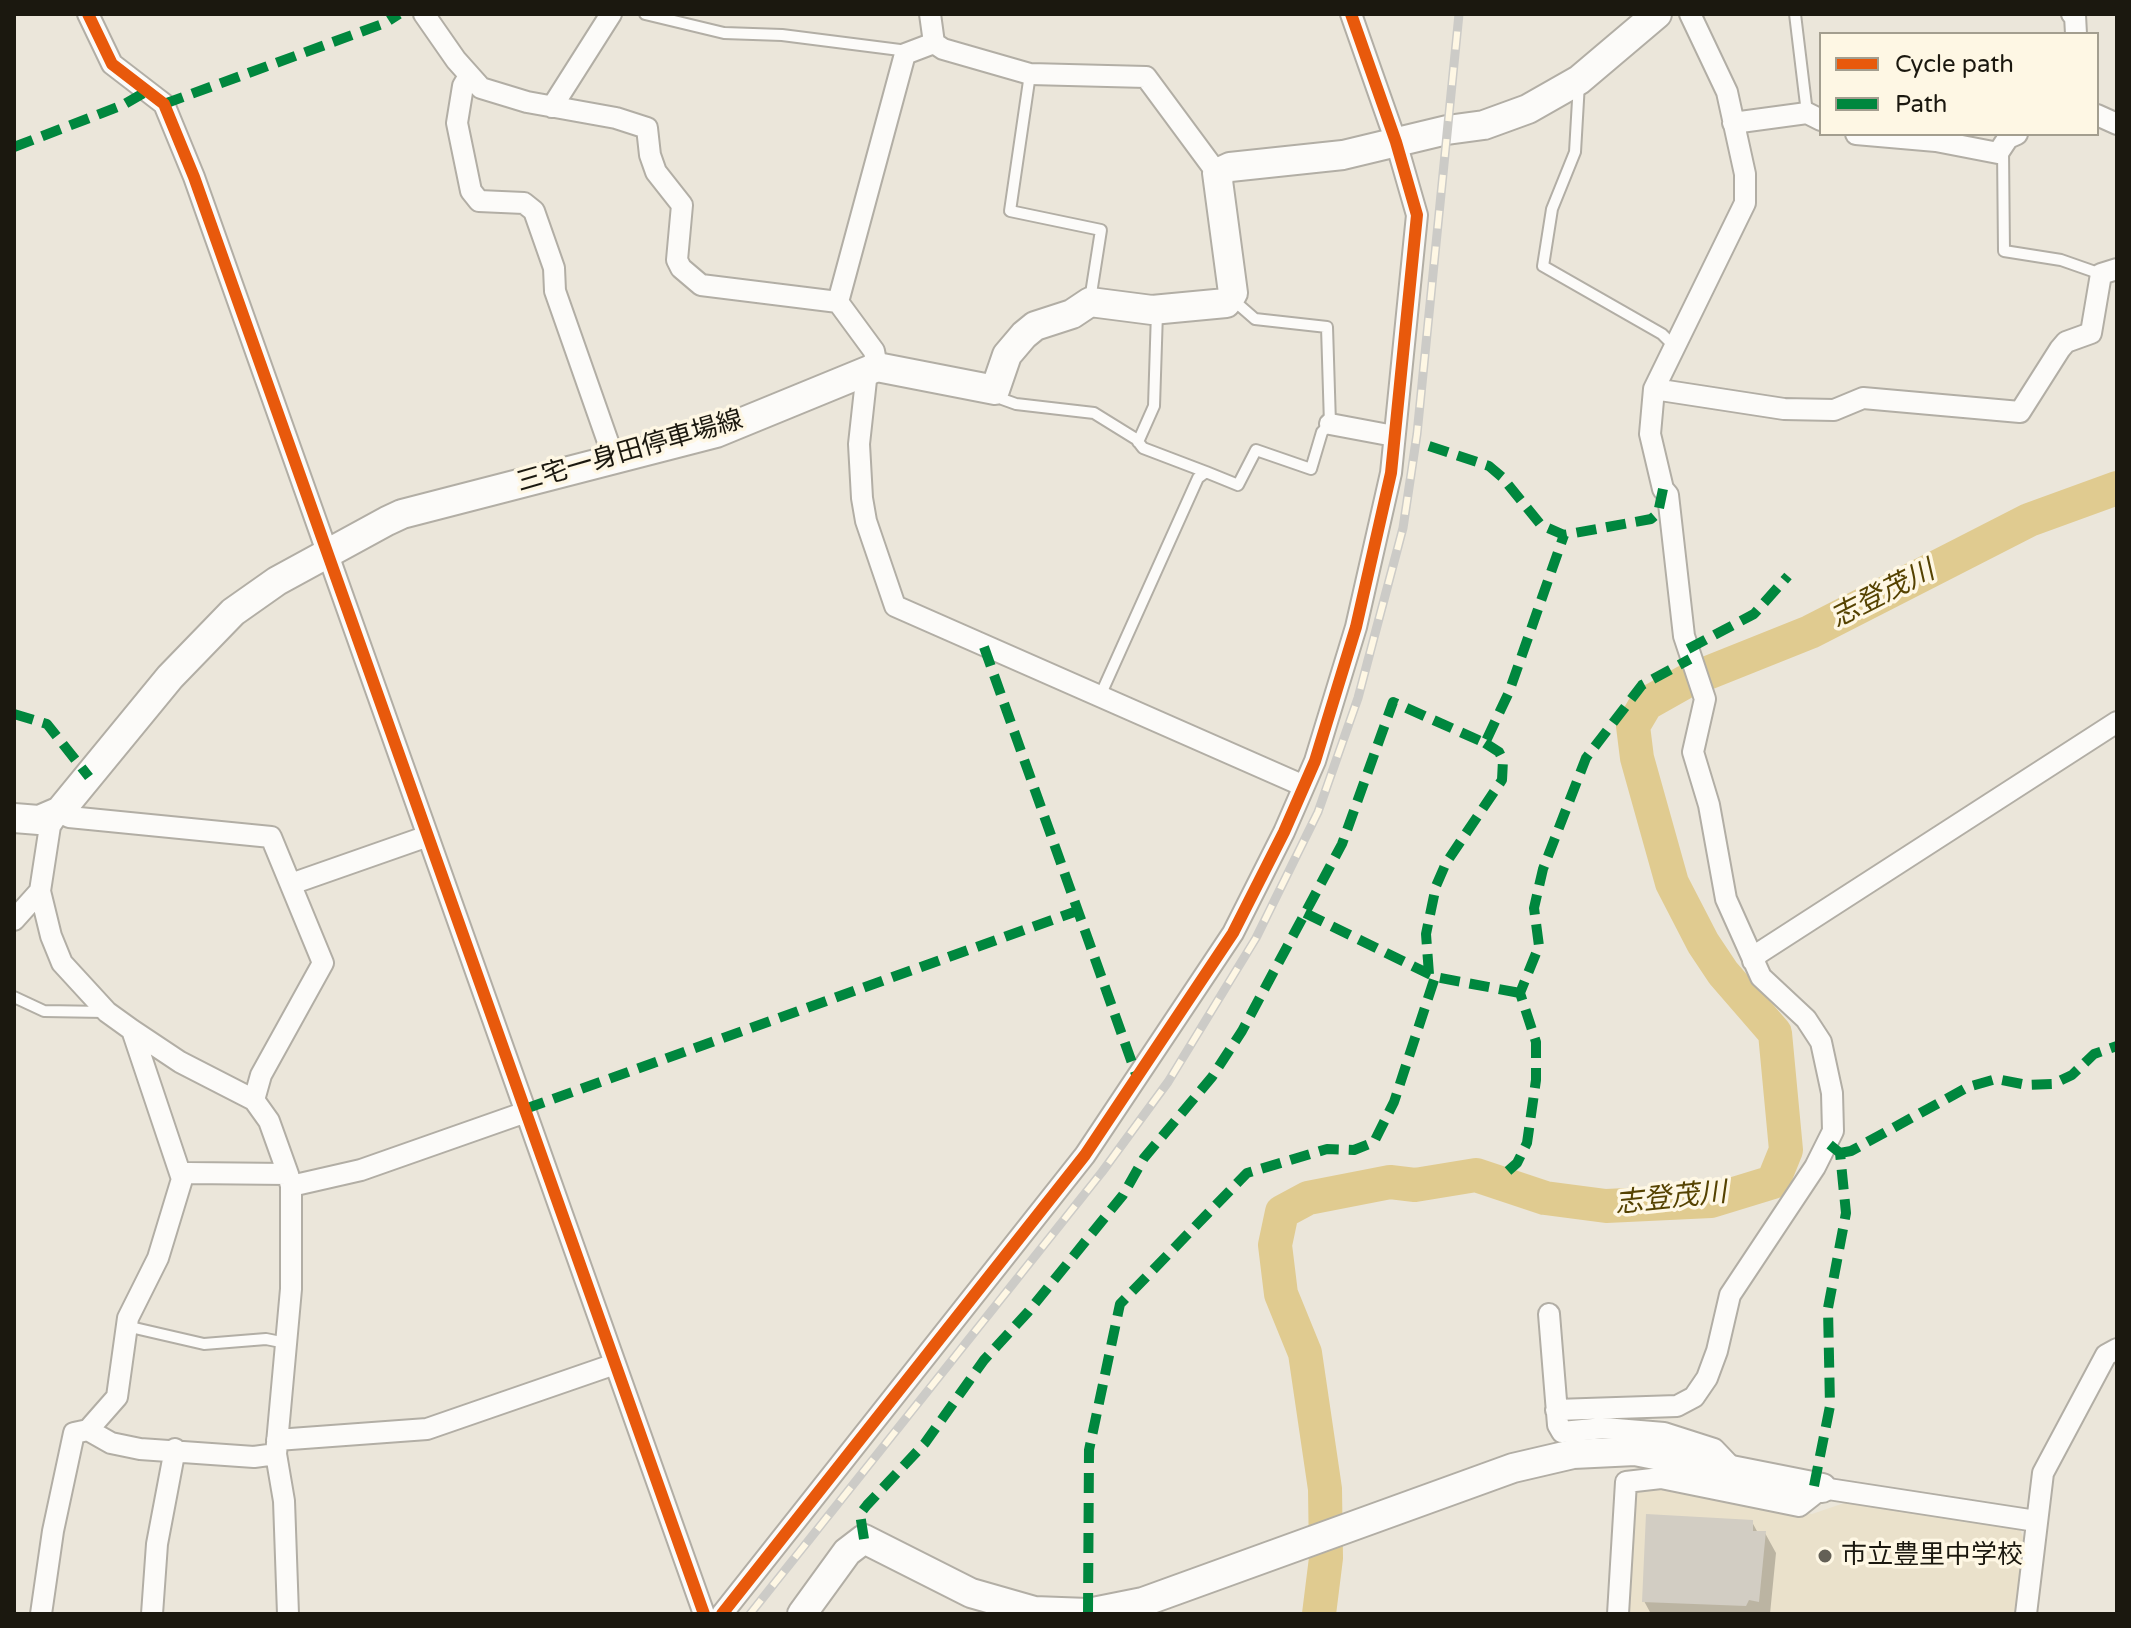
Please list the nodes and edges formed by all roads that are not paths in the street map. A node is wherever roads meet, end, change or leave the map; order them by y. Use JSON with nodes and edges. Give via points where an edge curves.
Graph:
{"nodes":[{"id":1,"x":88,"y":14,"type":"edge"},
{"id":2,"x":424,"y":14,"type":"edge"},
{"id":3,"x":611,"y":14,"type":"edge"},
{"id":4,"x":645,"y":14,"type":"edge"},
{"id":5,"x":930,"y":14,"type":"edge"},
{"id":6,"x":1351,"y":14,"type":"edge"},
{"id":7,"x":1657,"y":14,"type":"edge"},
{"id":8,"x":1690,"y":14,"type":"edge"},
{"id":9,"x":1795,"y":14,"type":"edge"},
{"id":10,"x":934,"y":43,"type":"junction"},
{"id":11,"x":905,"y":54,"type":"junction"},
{"id":12,"x":1030,"y":74,"type":"junction"},
{"id":13,"x":469,"y":76,"type":"junction"},
{"id":14,"x":1579,"y":80,"type":"junction"},
{"id":15,"x":552,"y":107,"type":"junction"},
{"id":16,"x":1814,"y":117,"type":"edge"},
{"id":17,"x":1733,"y":123,"type":"junction"},
{"id":18,"x":1879,"y":136,"type":"edge"},
{"id":19,"x":2009,"y":141,"type":"edge"},
{"id":20,"x":1396,"y":142,"type":"junction"},
{"id":21,"x":1217,"y":173,"type":"junction"},
{"id":22,"x":2109,"y":272,"type":"edge"},
{"id":23,"x":1231,"y":298,"type":"junction"},
{"id":24,"x":838,"y":302,"type":"junction"},
{"id":25,"x":1090,"y":302,"type":"junction"},
{"id":26,"x":1157,"y":310,"type":"junction"},
{"id":27,"x":1674,"y":346,"type":"junction"},
{"id":28,"x":872,"y":369,"type":"junction"},
{"id":29,"x":1654,"y":389,"type":"junction"},
{"id":30,"x":995,"y":390,"type":"junction"},
{"id":31,"x":1330,"y":424,"type":"junction"},
{"id":32,"x":1394,"y":436,"type":"junction"},
{"id":33,"x":1138,"y":442,"type":"junction"},
{"id":34,"x":614,"y":459,"type":"junction"},
{"id":35,"x":1206,"y":472,"type":"junction"},
{"id":36,"x":327,"y":554,"type":"junction"},
{"id":37,"x":1100,"y":697,"type":"junction"},
{"id":38,"x":2117,"y":722,"type":"edge"},
{"id":39,"x":1304,"y":786,"type":"junction"},
{"id":40,"x":60,"y":811,"type":"junction"},
{"id":41,"x":14,"y":818,"type":"edge"},
{"id":42,"x":428,"y":836,"type":"junction"},
{"id":43,"x":291,"y":884,"type":"junction"},
{"id":44,"x":40,"y":891,"type":"junction"},
{"id":45,"x":14,"y":920,"type":"edge"},
{"id":46,"x":1753,"y":961,"type":"junction"},
{"id":47,"x":14,"y":997,"type":"edge"},
{"id":48,"x":107,"y":1012,"type":"junction"},
{"id":49,"x":132,"y":1030,"type":"junction"},
{"id":50,"x":254,"y":1100,"type":"junction"},
{"id":51,"x":526,"y":1112,"type":"junction"},
{"id":52,"x":181,"y":1176,"type":"junction"},
{"id":53,"x":289,"y":1180,"type":"junction"},
{"id":54,"x":1549,"y":1314,"type":"dead end"},
{"id":55,"x":126,"y":1326,"type":"junction"},
{"id":56,"x":286,"y":1343,"type":"junction"},
{"id":57,"x":2117,"y":1349,"type":"edge"},
{"id":58,"x":615,"y":1364,"type":"junction"},
{"id":59,"x":1556,"y":1410,"type":"junction"},
{"id":60,"x":88,"y":1430,"type":"junction"},
{"id":61,"x":277,"y":1447,"type":"junction"},
{"id":62,"x":175,"y":1449,"type":"junction"},
{"id":63,"x":1735,"y":1471,"type":"junction"},
{"id":64,"x":1822,"y":1488,"type":"junction"},
{"id":65,"x":2036,"y":1521,"type":"junction"},
{"id":66,"x":41,"y":1614,"type":"edge"},
{"id":67,"x":152,"y":1614,"type":"edge"},
{"id":68,"x":288,"y":1614,"type":"edge"},
{"id":69,"x":704,"y":1614,"type":"edge"},
{"id":70,"x":722,"y":1614,"type":"edge"},
{"id":71,"x":802,"y":1614,"type":"edge"},
{"id":72,"x":1618,"y":1614,"type":"edge"},
{"id":73,"x":2026,"y":1614,"type":"edge"}],
"edges":[{"from":1,"to":36,"type":"street","via":[[112,64],[164,104]]},
{"from":2,"to":13,"type":"street"},
{"from":3,"to":15,"type":"street"},
{"from":4,"to":11,"type":"lane","via":[[724,33],[782,35]]},
{"from":5,"to":10,"type":"street"},
{"from":6,"to":20,"type":"street"},
{"from":7,"to":14,"type":"main road"},
{"from":8,"to":17,"type":"street","via":[[1723,83]]},
{"from":9,"to":16,"type":"lane"},
{"from":10,"to":11,"type":"street"},
{"from":10,"to":12,"type":"street"},
{"from":11,"to":24,"type":"street"},
{"from":12,"to":21,"type":"street","via":[[1146,77]]},
{"from":12,"to":25,"type":"lane","via":[[1010,211],[1101,230]]},
{"from":13,"to":15,"type":"street","via":[[481,88]]},
{"from":13,"to":34,"type":"street","via":[[456,112],[471,191],[479,201],[524,203],[534,211],[554,268],[555,291]]},
{"from":14,"to":20,"type":"main road","via":[[1528,109],[1484,125]]},
{"from":14,"to":27,"type":"lane","via":[[1575,152],[1552,209],[1543,266]]},
{"from":15,"to":24,"type":"street","via":[[647,128],[656,172],[682,205],[677,260],[701,285]]},
{"from":16,"to":17,"type":"street"},
{"from":17,"to":27,"type":"street","via":[[1745,174],[1745,203]]},
{"from":18,"to":19,"type":"street","via":[[1998,153]]},
{"from":19,"to":22,"type":"lane","via":[[2004,251]]},
{"from":20,"to":21,"type":"main road"},
{"from":20,"to":32,"type":"street","via":[[1417,215]]},
{"from":21,"to":23,"type":"main road"},
{"from":22,"to":29,"type":"street","via":[[2091,333],[2066,342],[2020,412],[1863,398],[1834,410],[1784,409]]},
{"from":23,"to":26,"type":"main road","via":[[1217,306]]},
{"from":23,"to":31,"type":"lane","via":[[1255,319],[1327,327]]},
{"from":24,"to":28,"type":"street","via":[[874,351]]},
{"from":25,"to":26,"type":"main road"},
{"from":25,"to":30,"type":"main road","via":[[1024,335],[1007,355]]},
{"from":26,"to":33,"type":"lane","via":[[1154,406]]},
{"from":27,"to":29,"type":"street"},
{"from":28,"to":30,"type":"main road"},
{"from":28,"to":34,"type":"main road","name":"三宅一身田停車場線","via":[[716,433]]},
{"from":28,"to":37,"type":"street","via":[[859,444],[862,498],[895,606]]},
{"from":29,"to":46,"type":"street","via":[[1650,434],[1668,495],[1680,615],[1705,699],[1694,759],[1709,805],[1726,899]]},
{"from":30,"to":33,"type":"lane","via":[[1016,404],[1094,413]]},
{"from":31,"to":32,"type":"street"},
{"from":31,"to":35,"type":"lane","via":[[1322,432],[1311,469],[1256,450],[1238,485]]},
{"from":32,"to":39,"type":"street","via":[[1388,489],[1356,627]]},
{"from":33,"to":35,"type":"lane"},
{"from":34,"to":36,"type":"main road","name":"三宅一身田停車場線","via":[[402,514]]},
{"from":35,"to":37,"type":"lane","via":[[1198,478]]},
{"from":36,"to":40,"type":"main road","name":"三宅一身田停車場線","via":[[233,612],[170,677]]},
{"from":36,"to":42,"type":"street"},
{"from":37,"to":39,"type":"street"},
{"from":38,"to":46,"type":"street"},
{"from":39,"to":70,"type":"street","via":[[1233,933],[1085,1155]]},
{"from":40,"to":41,"type":"main road","via":[[39,820]]},
{"from":40,"to":43,"type":"street","via":[[69,817],[271,837]]},
{"from":40,"to":44,"type":"street","via":[[50,826]]},
{"from":42,"to":43,"type":"street"},
{"from":42,"to":51,"type":"street"},
{"from":43,"to":50,"type":"street","via":[[323,963],[261,1075]]},
{"from":44,"to":45,"type":"street"},
{"from":44,"to":48,"type":"street","via":[[62,963]]},
{"from":46,"to":59,"type":"street","via":[[1821,1042],[1832,1093],[1829,1144],[1730,1295],[1717,1351],[1694,1397],[1677,1406]]},
{"from":47,"to":48,"type":"lane","via":[[44,1011]]},
{"from":48,"to":49,"type":"street"},
{"from":49,"to":50,"type":"street"},
{"from":49,"to":52,"type":"street"},
{"from":50,"to":53,"type":"street","via":[[269,1121]]},
{"from":51,"to":53,"type":"street","via":[[361,1170]]},
{"from":51,"to":58,"type":"street"},
{"from":52,"to":53,"type":"street","via":[[198,1172]]},
{"from":52,"to":55,"type":"street","via":[[162,1247]]},
{"from":53,"to":56,"type":"street","via":[[291,1289]]},
{"from":54,"to":59,"type":"street"},
{"from":55,"to":56,"type":"lane","via":[[204,1344],[266,1339]]},
{"from":55,"to":60,"type":"street","via":[[117,1397]]},
{"from":56,"to":61,"type":"street"},
{"from":57,"to":65,"type":"street","via":[[2106,1355],[2043,1473]]},
{"from":58,"to":61,"type":"street","via":[[427,1429]]},
{"from":58,"to":69,"type":"street"},
{"from":59,"to":63,"type":"street","via":[[1562,1432],[1604,1428],[1664,1433],[1714,1449]]},
{"from":60,"to":62,"type":"street","via":[[121,1446]]},
{"from":60,"to":66,"type":"street","via":[[74,1433]]},
{"from":61,"to":62,"type":"street","via":[[254,1457]]},
{"from":61,"to":68,"type":"street"},
{"from":62,"to":67,"type":"street","via":[[157,1544]]},
{"from":63,"to":64,"type":"main road"},
{"from":63,"to":71,"type":"main road","via":[[1635,1451],[1573,1454],[1513,1468],[1107,1611],[1058,1614],[1016,1607],[971,1593],[864,1539],[847,1552]]},
{"from":64,"to":65,"type":"street"},
{"from":64,"to":72,"type":"street","via":[[1799,1506],[1661,1478],[1626,1482]]},
{"from":65,"to":73,"type":"street"}]}
